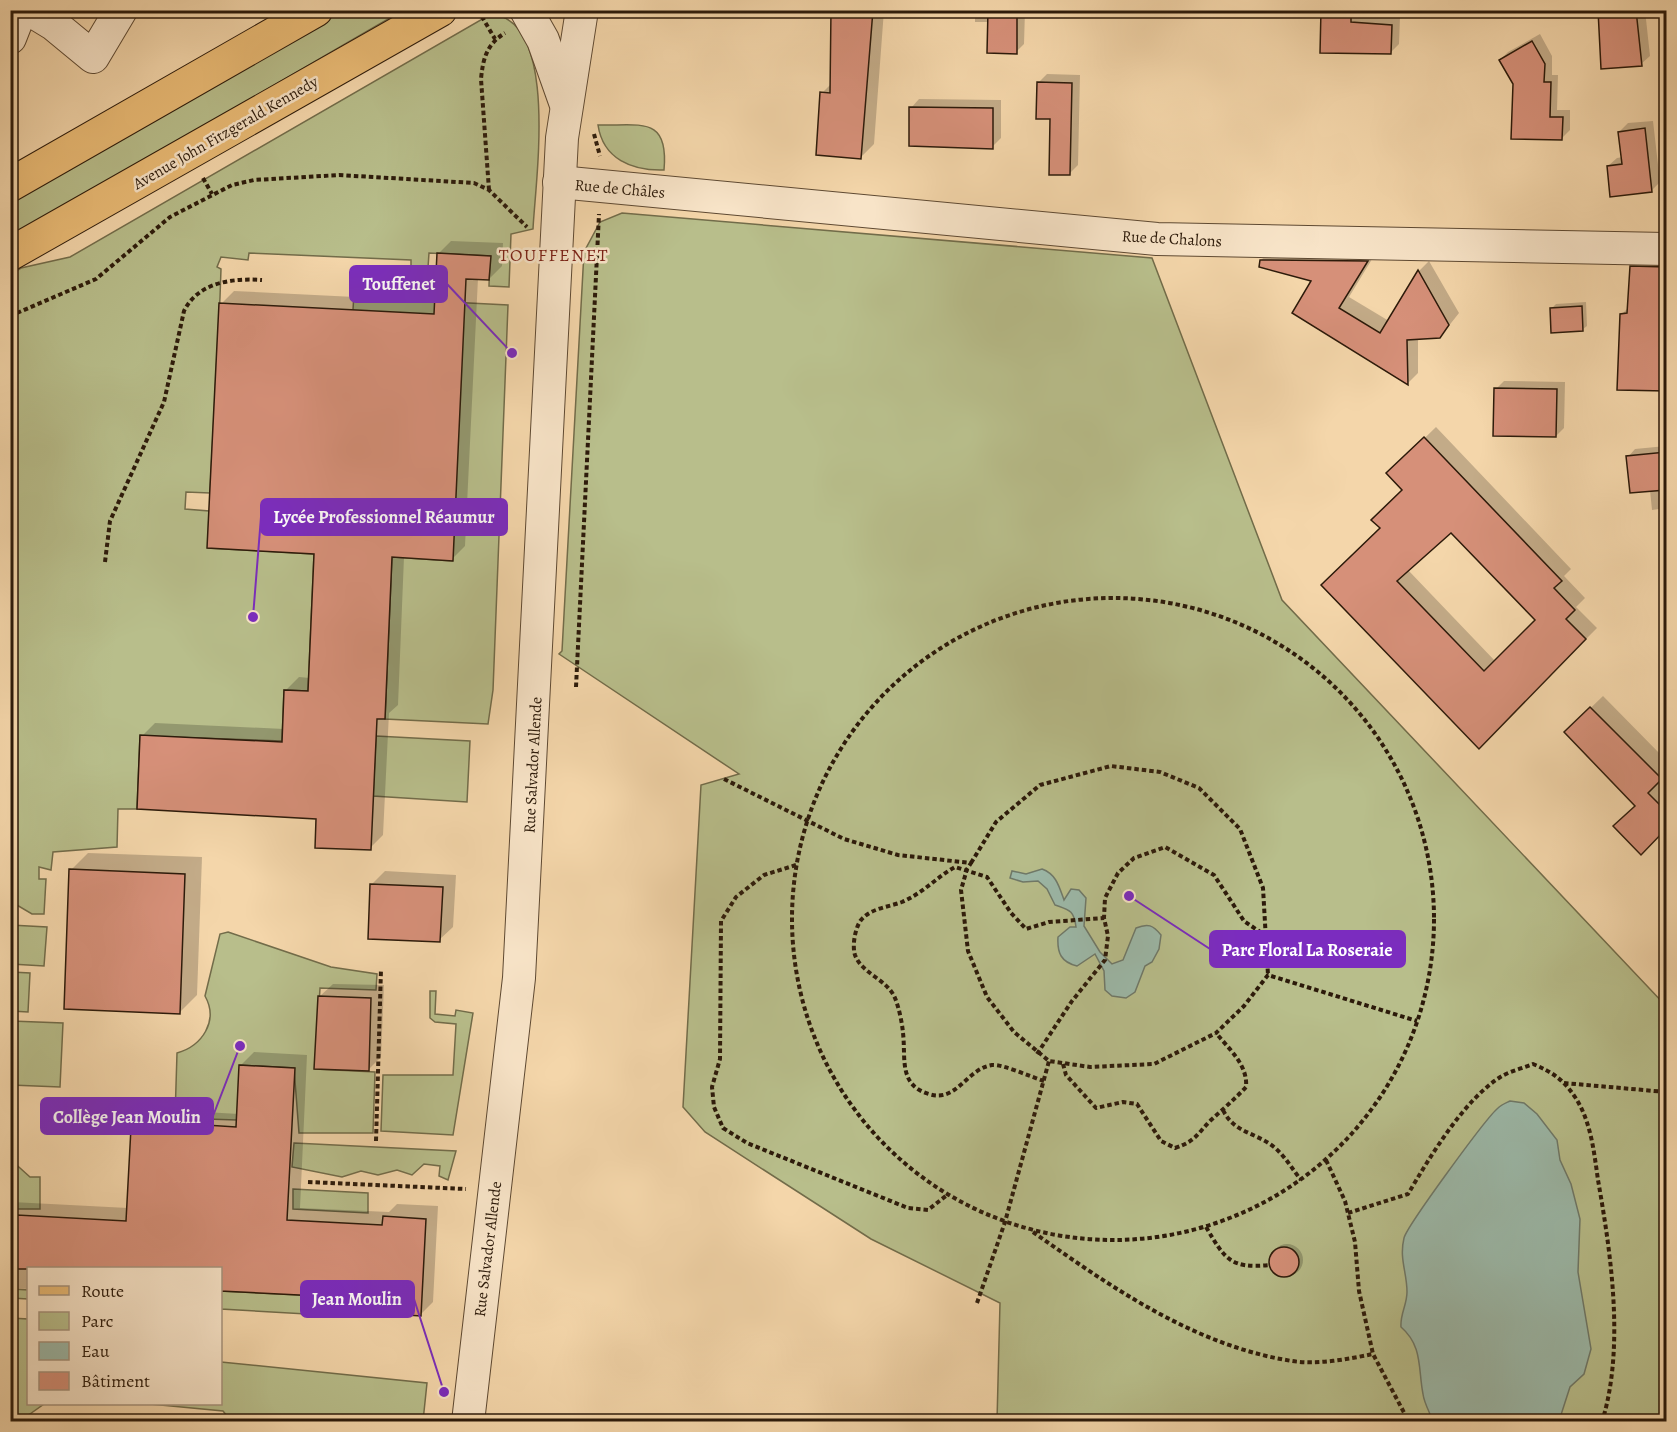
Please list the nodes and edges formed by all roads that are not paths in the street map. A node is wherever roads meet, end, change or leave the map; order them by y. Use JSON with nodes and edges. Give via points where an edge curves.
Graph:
{"nodes":[{"id":1,"x":21,"y":10,"type":"edge"},
{"id":2,"x":30,"y":10,"type":"edge"},
{"id":3,"x":121,"y":10,"type":"edge"},
{"id":4,"x":316,"y":10,"type":"edge"},
{"id":5,"x":440,"y":10,"type":"edge"},
{"id":6,"x":578,"y":15,"type":"edge"},
{"id":7,"x":532,"y":20,"type":"edge"},
{"id":8,"x":10,"y":38,"type":"edge"},
{"id":9,"x":566,"y":106,"type":"junction"},
{"id":10,"x":559,"y":182,"type":"junction"},
{"id":11,"x":10,"y":185,"type":"edge"},
{"id":12,"x":680,"y":193,"type":"joint"},
{"id":13,"x":1666,"y":249,"type":"edge"},
{"id":14,"x":10,"y":254,"type":"edge"},
{"id":15,"x":468,"y":1422,"type":"edge"}],
"edges":[{"from":1,"to":8,"type":"street"},
{"from":2,"to":3,"type":"street","via":[[93,57]]},
{"from":4,"to":11,"type":"main road"},
{"from":5,"to":14,"type":"main road","name":"Avenue John Fitzgerald Kennedy"},
{"from":6,"to":9,"type":"street","name":"Rue Salvador Allende"},
{"from":7,"to":9,"type":"street","name":"Rue Salvador Allende"},
{"from":9,"to":10,"type":"street","name":"Rue Salvador Allende"},
{"from":10,"to":12,"type":"street","name":"Rue de Châles"},
{"from":10,"to":15,"type":"street","name":"Rue Salvador Allende","via":[[520,966]]},
{"from":12,"to":13,"type":"street","name":"Rue de Chalons","via":[[1157,239]]}]}
